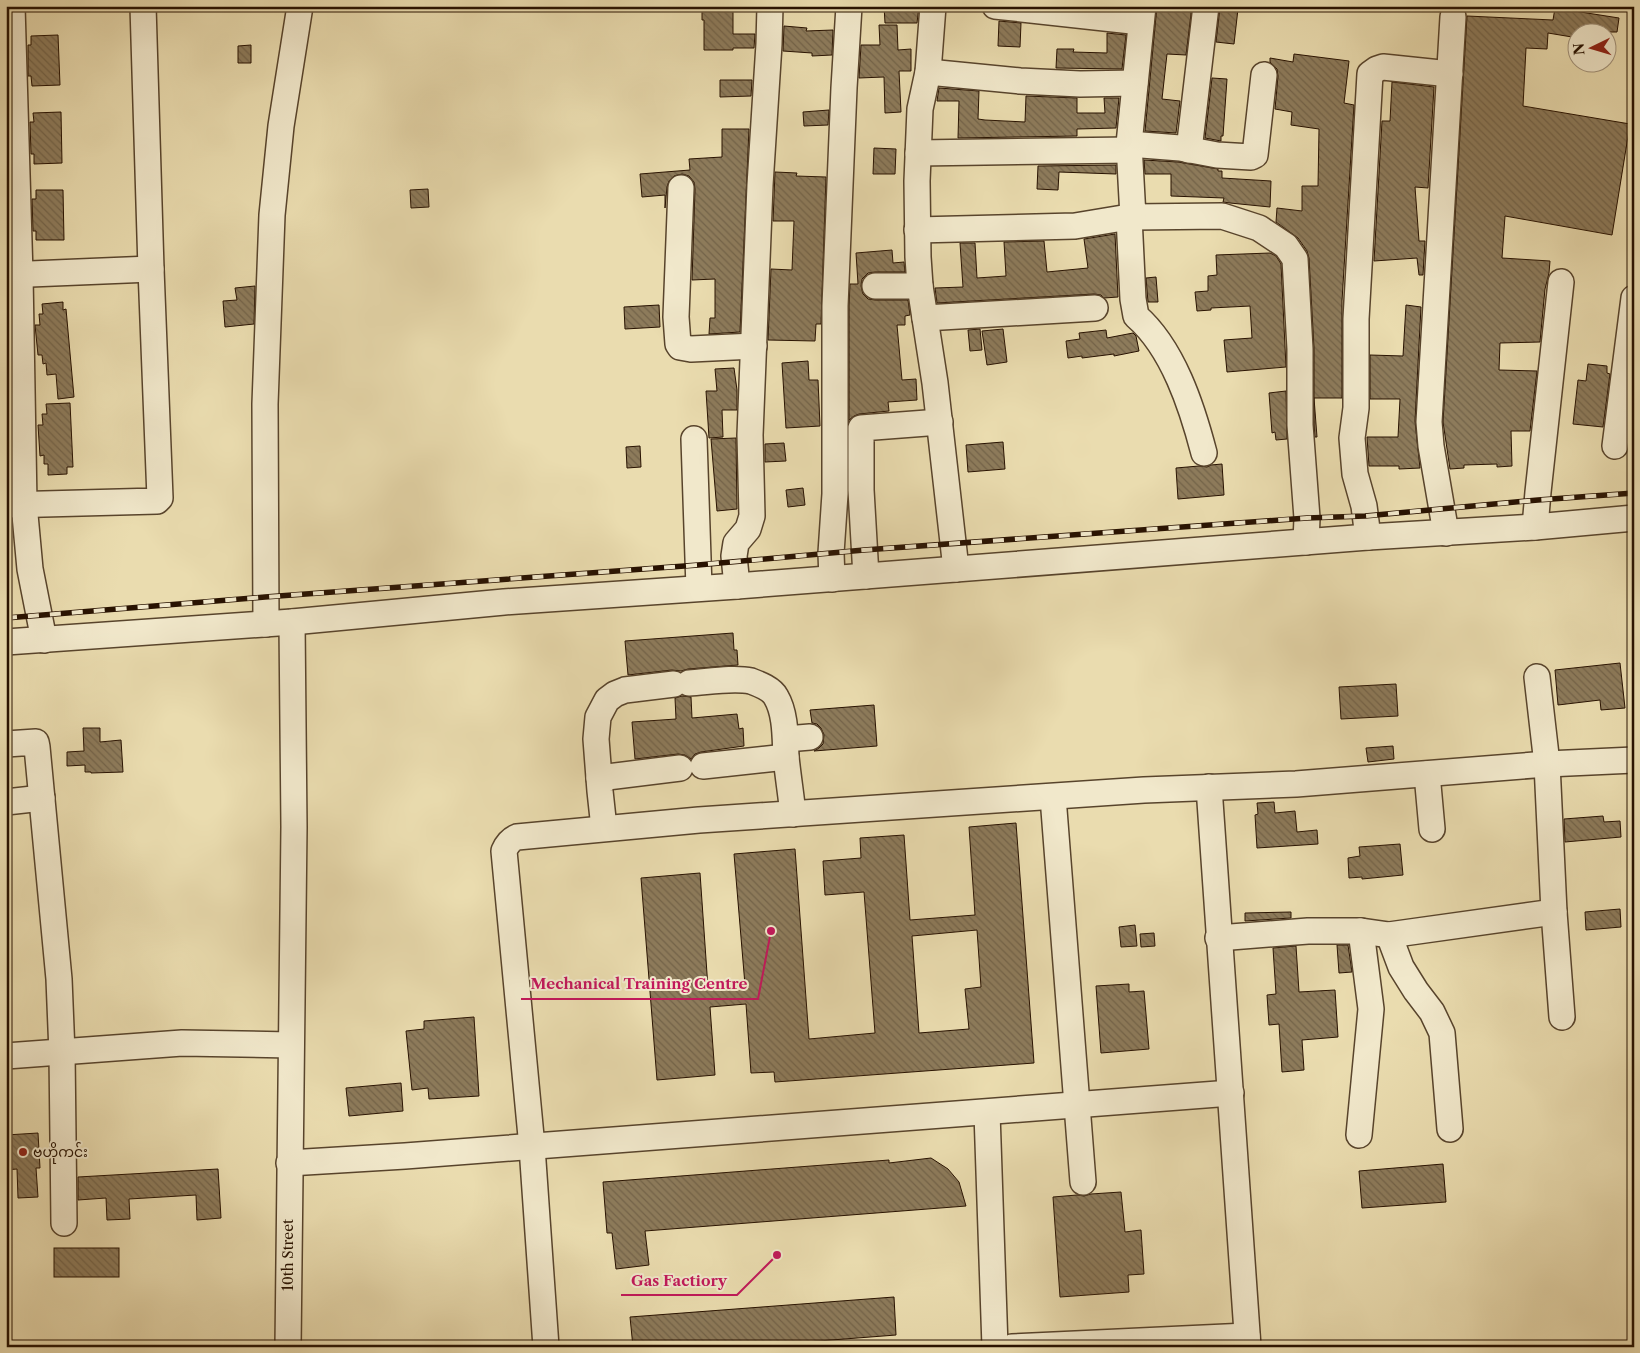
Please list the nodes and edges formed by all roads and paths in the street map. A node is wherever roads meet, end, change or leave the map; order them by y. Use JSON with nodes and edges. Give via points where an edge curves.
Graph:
{"nodes":[{"id":1,"x":12,"y":6,"type":"edge"},
{"id":2,"x":143,"y":6,"type":"edge"},
{"id":3,"x":300,"y":6,"type":"edge"},
{"id":4,"x":770,"y":6,"type":"edge"},
{"id":5,"x":849,"y":6,"type":"edge"},
{"id":6,"x":933,"y":6,"type":"edge"},
{"id":7,"x":995,"y":6,"type":"edge"},
{"id":8,"x":1206,"y":6,"type":"edge"},
{"id":9,"x":1142,"y":14,"type":"edge"},
{"id":10,"x":1453,"y":17,"type":"dead end"},
{"id":11,"x":928,"y":72,"type":"junction"},
{"id":12,"x":1450,"y":74,"type":"junction"},
{"id":13,"x":1264,"y":75,"type":"dead end"},
{"id":14,"x":1135,"y":83,"type":"junction"},
{"id":15,"x":1130,"y":147,"type":"junction"},
{"id":16,"x":1189,"y":150,"type":"junction"},
{"id":17,"x":918,"y":152,"type":"junction"},
{"id":18,"x":681,"y":188,"type":"dead end"},
{"id":19,"x":1131,"y":217,"type":"junction"},
{"id":20,"x":918,"y":230,"type":"junction"},
{"id":21,"x":151,"y":269,"type":"junction"},
{"id":22,"x":13,"y":275,"type":"edge"},
{"id":23,"x":1561,"y":282,"type":"dead end"},
{"id":24,"x":875,"y":286,"type":"dead end"},
{"id":25,"x":920,"y":286,"type":"junction"},
{"id":26,"x":1634,"y":298,"type":"edge"},
{"id":27,"x":1096,"y":308,"type":"dead end"},
{"id":28,"x":925,"y":318,"type":"junction"},
{"id":29,"x":754,"y":346,"type":"junction"},
{"id":30,"x":940,"y":422,"type":"junction"},
{"id":31,"x":861,"y":428,"type":"junction"},
{"id":32,"x":835,"y":429,"type":"junction"},
{"id":33,"x":694,"y":439,"type":"dead end"},
{"id":34,"x":1615,"y":446,"type":"dead end"},
{"id":35,"x":1204,"y":453,"type":"dead end"},
{"id":36,"x":15,"y":504,"type":"edge"},
{"id":37,"x":1634,"y":518,"type":"edge"},
{"id":38,"x":1535,"y":527,"type":"junction"},
{"id":39,"x":1446,"y":533,"type":"junction"},
{"id":40,"x":1368,"y":537,"type":"junction"},
{"id":41,"x":1306,"y":542,"type":"junction"},
{"id":42,"x":956,"y":569,"type":"junction"},
{"id":43,"x":866,"y":576,"type":"junction"},
{"id":44,"x":832,"y":579,"type":"junction"},
{"id":45,"x":737,"y":586,"type":"junction"},
{"id":46,"x":698,"y":588,"type":"junction"},
{"id":47,"x":292,"y":622,"type":"junction"},
{"id":48,"x":266,"y":624,"type":"junction"},
{"id":49,"x":44,"y":640,"type":"junction"},
{"id":50,"x":6,"y":642,"type":"edge"},
{"id":51,"x":1538,"y":677,"type":"dead end"},
{"id":52,"x":6,"y":744,"type":"edge"},
{"id":53,"x":794,"y":744,"type":"junction"},
{"id":54,"x":1634,"y":760,"type":"edge"},
{"id":55,"x":1547,"y":764,"type":"junction"},
{"id":56,"x":1427,"y":774,"type":"junction"},
{"id":57,"x":599,"y":778,"type":"junction"},
{"id":58,"x":1209,"y":787,"type":"junction"},
{"id":59,"x":1053,"y":797,"type":"junction"},
{"id":60,"x":42,"y":798,"type":"junction"},
{"id":61,"x":6,"y":802,"type":"edge"},
{"id":62,"x":793,"y":814,"type":"junction"},
{"id":63,"x":604,"y":828,"type":"junction"},
{"id":64,"x":1432,"y":829,"type":"dead end"},
{"id":65,"x":1554,"y":912,"type":"junction"},
{"id":66,"x":1361,"y":931,"type":"junction"},
{"id":67,"x":1389,"y":935,"type":"junction"},
{"id":68,"x":1218,"y":938,"type":"junction"},
{"id":69,"x":1562,"y":1017,"type":"dead end"},
{"id":70,"x":291,"y":1045,"type":"junction"},
{"id":71,"x":62,"y":1053,"type":"junction"},
{"id":72,"x":6,"y":1056,"type":"edge"},
{"id":73,"x":1231,"y":1093,"type":"junction"},
{"id":74,"x":1078,"y":1104,"type":"junction"},
{"id":75,"x":987,"y":1113,"type":"junction"},
{"id":76,"x":1450,"y":1129,"type":"dead end"},
{"id":77,"x":1359,"y":1134,"type":"dead end"},
{"id":78,"x":532,"y":1147,"type":"junction"},
{"id":79,"x":289,"y":1163,"type":"junction"},
{"id":80,"x":1083,"y":1182,"type":"dead end"},
{"id":81,"x":64,"y":1223,"type":"dead end"},
{"id":82,"x":1247,"y":1342,"type":"edge"},
{"id":83,"x":288,"y":1347,"type":"edge"},
{"id":84,"x":546,"y":1347,"type":"edge"},
{"id":85,"x":995,"y":1347,"type":"edge"},
{"id":86,"x":1012,"y":1347,"type":"edge"}],
"edges":[{"from":1,"to":22,"type":"street"},
{"from":2,"to":21,"type":"street"},
{"from":3,"to":48,"type":"street","via":[[281,126],[270,238],[264,404]]},
{"from":4,"to":29,"type":"street"},
{"from":5,"to":32,"type":"street","via":[[835,306]]},
{"from":6,"to":11,"type":"street"},
{"from":7,"to":9,"type":"street"},
{"from":8,"to":16,"type":"street"},
{"from":9,"to":14,"type":"street"},
{"from":10,"to":12,"type":"street"},
{"from":11,"to":14,"type":"street","via":[[1070,83]]},
{"from":11,"to":17,"type":"street","via":[[920,109]]},
{"from":12,"to":39,"type":"street","via":[[1429,422]]},
{"from":12,"to":40,"type":"street","via":[[1383,67],[1370,74],[1356,319],[1356,408],[1352,438],[1355,474]]},
{"from":13,"to":16,"type":"street","via":[[1255,155],[1246,158]]},
{"from":14,"to":15,"type":"street"},
{"from":15,"to":16,"type":"street"},
{"from":15,"to":17,"type":"street"},
{"from":15,"to":19,"type":"street"},
{"from":17,"to":20,"type":"street"},
{"from":18,"to":29,"type":"street","via":[[676,317],[678,344],[691,349]]},
{"from":19,"to":20,"type":"street","via":[[1075,226]]},
{"from":19,"to":35,"type":"street","via":[[1136,316],[1155,337],[1186,392]]},
{"from":19,"to":41,"type":"street","via":[[1222,216],[1260,228],[1286,246],[1295,259]]},
{"from":20,"to":25,"type":"street"},
{"from":21,"to":22,"type":"street"},
{"from":21,"to":36,"type":"street","via":[[160,498],[157,501]]},
{"from":22,"to":36,"type":"street"},
{"from":23,"to":38,"type":"street"},
{"from":24,"to":25,"type":"street"},
{"from":25,"to":28,"type":"street"},
{"from":26,"to":34,"type":"street"},
{"from":27,"to":28,"type":"street"},
{"from":28,"to":30,"type":"street"},
{"from":29,"to":45,"type":"street","via":[[750,435],[752,516],[748,529],[736,543]]},
{"from":30,"to":31,"type":"street"},
{"from":30,"to":42,"type":"street"},
{"from":31,"to":32,"type":"street"},
{"from":31,"to":43,"type":"street"},
{"from":32,"to":44,"type":"street"},
{"from":33,"to":46,"type":"street"},
{"from":36,"to":49,"type":"street"},
{"from":37,"to":38,"type":"street"},
{"from":38,"to":39,"type":"street"},
{"from":39,"to":40,"type":"street"},
{"from":40,"to":41,"type":"street"},
{"from":41,"to":42,"type":"street"},
{"from":42,"to":43,"type":"street"},
{"from":43,"to":44,"type":"street"},
{"from":44,"to":45,"type":"street"},
{"from":45,"to":46,"type":"street"},
{"from":46,"to":47,"type":"street"},
{"from":47,"to":48,"type":"street"},
{"from":47,"to":70,"type":"street","name":"10th Street"},
{"from":48,"to":49,"type":"street"},
{"from":49,"to":50,"type":"street"},
{"from":51,"to":55,"type":"street"},
{"from":52,"to":60,"type":"street","via":[[36,742]]},
{"from":53,"to":57,"type":"street","via":[[692,767]]},
{"from":53,"to":57,"type":"street","via":[[776,695],[750,681],[625,690],[608,700],[598,718]]},
{"from":53,"to":62,"type":"street"},
{"from":54,"to":55,"type":"street"},
{"from":55,"to":56,"type":"street"},
{"from":55,"to":65,"type":"street"},
{"from":56,"to":58,"type":"street"},
{"from":56,"to":64,"type":"street"},
{"from":57,"to":63,"type":"street"},
{"from":58,"to":59,"type":"street"},
{"from":58,"to":68,"type":"street"},
{"from":59,"to":62,"type":"street"},
{"from":59,"to":74,"type":"street"},
{"from":60,"to":61,"type":"street"},
{"from":60,"to":71,"type":"street","via":[[58,970]]},
{"from":62,"to":63,"type":"street"},
{"from":63,"to":78,"type":"street","via":[[517,837],[504,851]]},
{"from":65,"to":67,"type":"street"},
{"from":65,"to":69,"type":"street"},
{"from":66,"to":67,"type":"street"},
{"from":66,"to":68,"type":"street","via":[[1308,931]]},
{"from":66,"to":77,"type":"street","via":[[1371,1009]]},
{"from":67,"to":76,"type":"street","via":[[1401,967],[1432,1012],[1442,1033]]},
{"from":68,"to":73,"type":"street"},
{"from":70,"to":71,"type":"street","via":[[182,1043]]},
{"from":70,"to":79,"type":"street","name":"10th Street"},
{"from":71,"to":72,"type":"street"},
{"from":71,"to":81,"type":"street"},
{"from":73,"to":74,"type":"street"},
{"from":73,"to":82,"type":"street"},
{"from":74,"to":75,"type":"street"},
{"from":74,"to":80,"type":"street"},
{"from":75,"to":78,"type":"street"},
{"from":75,"to":85,"type":"street"},
{"from":78,"to":79,"type":"street"},
{"from":78,"to":84,"type":"street"},
{"from":79,"to":83,"type":"street","name":"10th Street"},
{"from":82,"to":86,"type":"street"}]}
